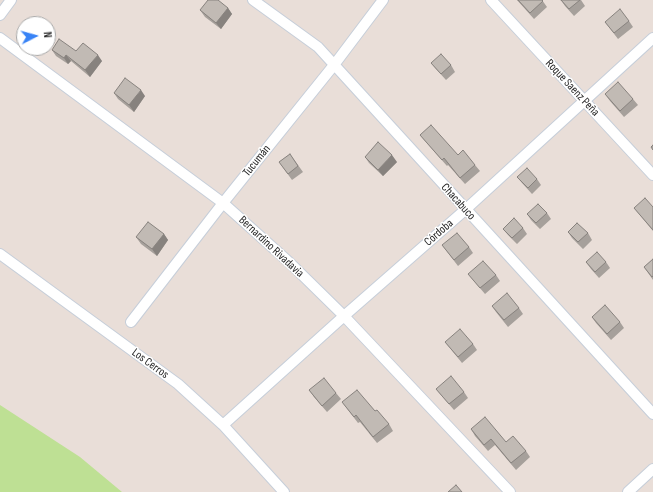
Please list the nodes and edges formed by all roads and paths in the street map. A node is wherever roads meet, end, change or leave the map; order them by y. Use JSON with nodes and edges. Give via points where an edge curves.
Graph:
{"nodes":[{"id":1,"x":11,"y":0,"type":"edge"},
{"id":2,"x":253,"y":0,"type":"edge"},
{"id":3,"x":383,"y":0,"type":"edge"},
{"id":4,"x":491,"y":0,"type":"edge"},
{"id":5,"x":0,"y":15,"type":"edge"},
{"id":6,"x":0,"y":38,"type":"edge"},
{"id":7,"x":653,"y":38,"type":"edge"},
{"id":8,"x":334,"y":65,"type":"junction"},
{"id":9,"x":584,"y":101,"type":"junction"},
{"id":10,"x":653,"y":175,"type":"edge"},
{"id":11,"x":223,"y":203,"type":"junction"},
{"id":12,"x":465,"y":210,"type":"junction"},
{"id":13,"x":0,"y":254,"type":"edge"},
{"id":14,"x":344,"y":316,"type":"junction"},
{"id":15,"x":131,"y":322,"type":"dead end"},
{"id":16,"x":653,"y":414,"type":"edge"},
{"id":17,"x":223,"y":425,"type":"junction"},
{"id":18,"x":653,"y":469,"type":"edge"},
{"id":19,"x":284,"y":492,"type":"edge"},
{"id":20,"x":510,"y":492,"type":"edge"},
{"id":21,"x":628,"y":492,"type":"edge"}],
"edges":[{"from":1,"to":5,"type":"street"},
{"from":2,"to":8,"type":"street","name":"Chacabuco","via":[[318,48]]},
{"from":3,"to":8,"type":"street","name":"Tucumán"},
{"from":4,"to":9,"type":"street","name":"Roque Saenz Peña"},
{"from":6,"to":11,"type":"street","name":"Bernardino Rivadavia"},
{"from":7,"to":9,"type":"street","name":"Córdoba"},
{"from":8,"to":11,"type":"street","name":"Tucumán"},
{"from":8,"to":12,"type":"street","name":"Chacabuco"},
{"from":9,"to":10,"type":"street","name":"Roque Saenz Peña"},
{"from":9,"to":12,"type":"street","name":"Córdoba"},
{"from":11,"to":14,"type":"street","name":"Bernardino Rivadavia"},
{"from":11,"to":15,"type":"street","name":"Tucumán"},
{"from":12,"to":14,"type":"street","name":"Córdoba"},
{"from":12,"to":16,"type":"street","name":"Chacabuco"},
{"from":13,"to":17,"type":"street","name":"Los Cerros","via":[[178,384]]},
{"from":14,"to":17,"type":"street","name":"Córdoba"},
{"from":14,"to":20,"type":"street","name":"Bernardino Rivadavia"},
{"from":17,"to":19,"type":"street","name":"Los Cerros"},
{"from":18,"to":21,"type":"street"}]}
